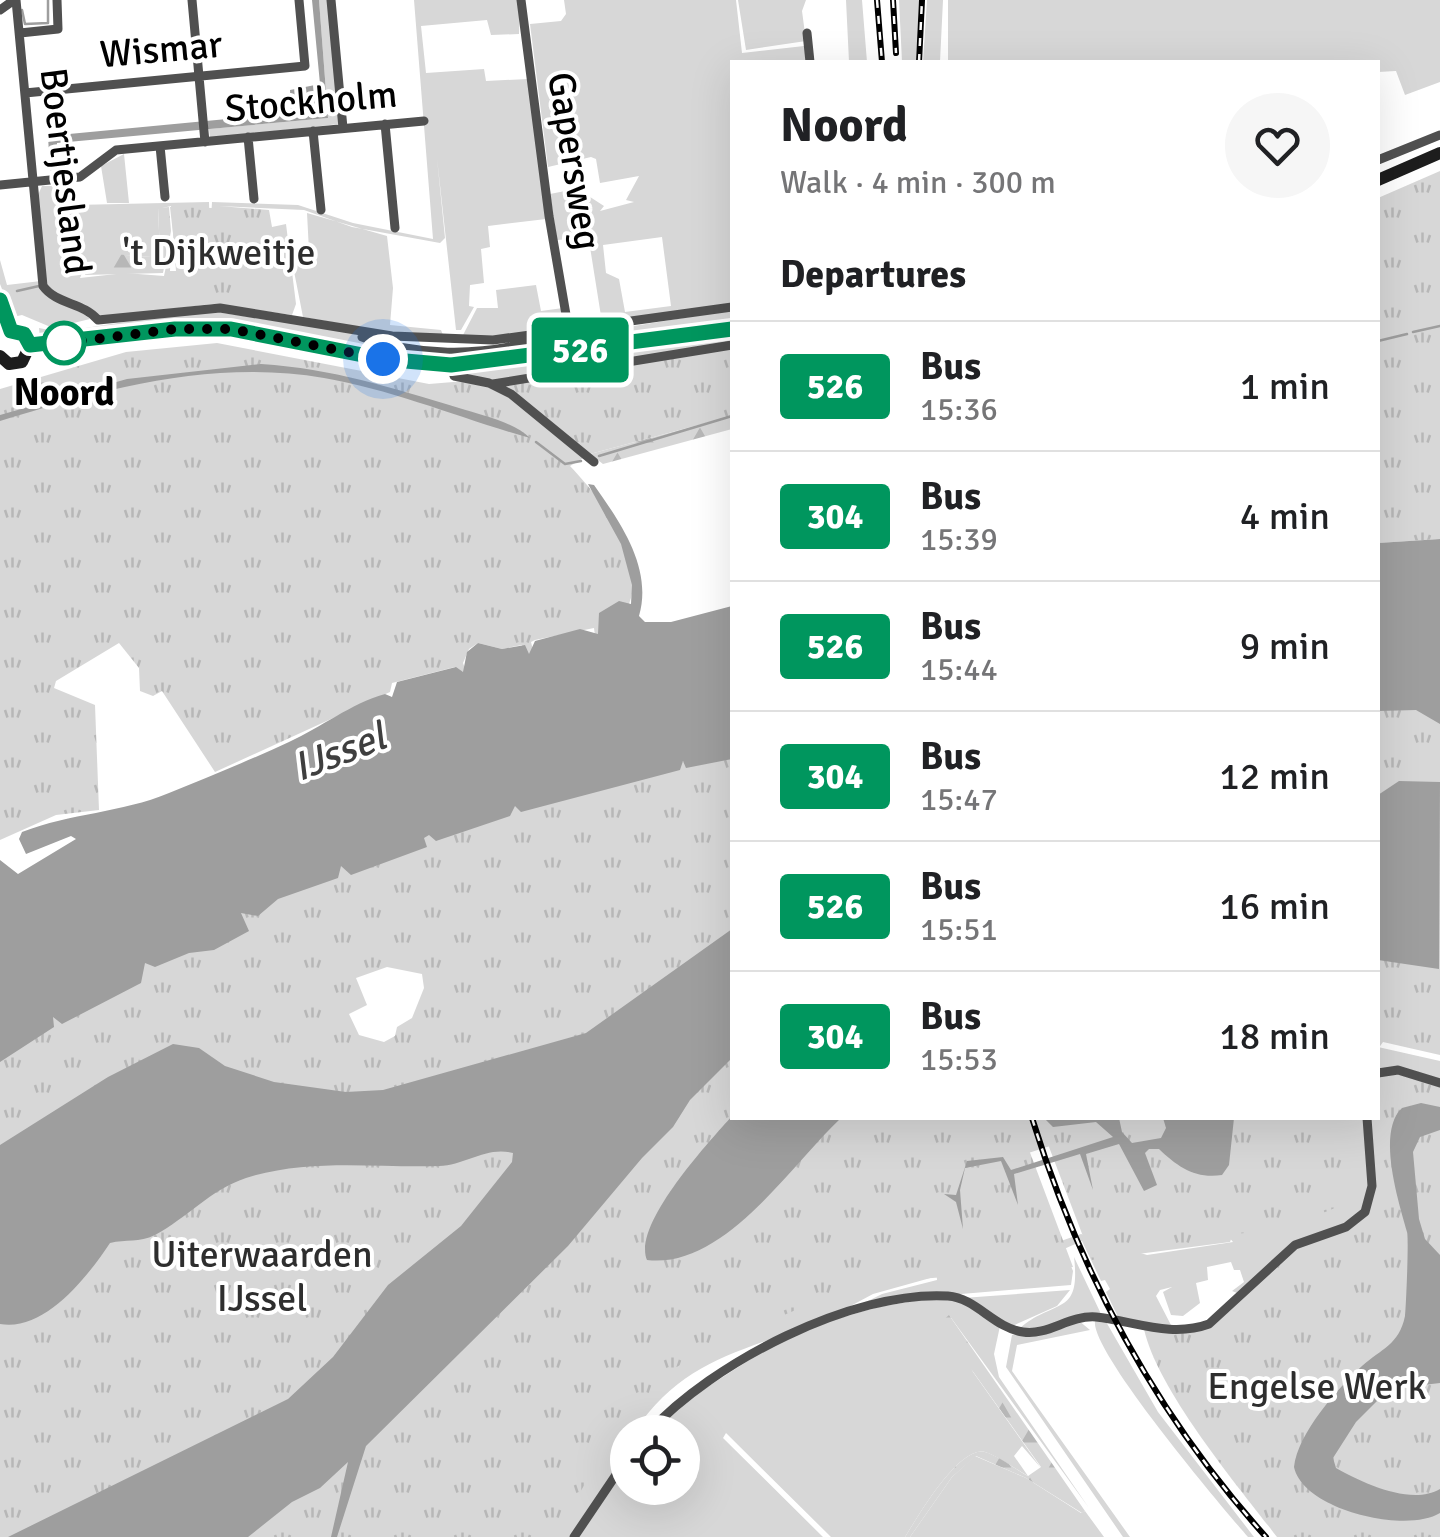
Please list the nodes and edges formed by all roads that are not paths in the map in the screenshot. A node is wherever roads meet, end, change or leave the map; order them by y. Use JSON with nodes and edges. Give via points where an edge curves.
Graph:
{"nodes":[{"id":1,"x":15,"y":0,"type":"edge"},
{"id":2,"x":56,"y":0,"type":"edge"},
{"id":3,"x":192,"y":0,"type":"edge"},
{"id":4,"x":299,"y":0,"type":"edge"},
{"id":5,"x":331,"y":0,"type":"edge"},
{"id":6,"x":522,"y":0,"type":"edge"},
{"id":7,"x":0,"y":10,"type":"edge"},
{"id":8,"x":20,"y":33,"type":"junction"},
{"id":9,"x":807,"y":33,"type":"dead end"},
{"id":10,"x":810,"y":60,"type":"edge"},
{"id":11,"x":198,"y":76,"type":"junction"},
{"id":12,"x":25,"y":93,"type":"junction"},
{"id":13,"x":424,"y":121,"type":"dead end"},
{"id":14,"x":385,"y":124,"type":"junction"},
{"id":15,"x":343,"y":128,"type":"junction"},
{"id":16,"x":314,"y":131,"type":"junction"},
{"id":17,"x":1440,"y":135,"type":"edge"},
{"id":18,"x":248,"y":138,"type":"junction"},
{"id":19,"x":204,"y":139,"type":"junction"},
{"id":20,"x":160,"y":146,"type":"junction"},
{"id":21,"x":1440,"y":154,"type":"edge"},
{"id":22,"x":1380,"y":159,"type":"edge"},
{"id":23,"x":1380,"y":179,"type":"edge"},
{"id":24,"x":33,"y":182,"type":"junction"},
{"id":25,"x":0,"y":185,"type":"edge"},
{"id":26,"x":165,"y":196,"type":"dead end"},
{"id":27,"x":254,"y":199,"type":"dead end"},
{"id":28,"x":321,"y":210,"type":"dead end"},
{"id":29,"x":395,"y":228,"type":"dead end"},
{"id":30,"x":0,"y":300,"type":"edge"},
{"id":31,"x":730,"y":307,"type":"edge"},
{"id":32,"x":730,"y":329,"type":"edge"},
{"id":33,"x":354,"y":331,"type":"junction"},
{"id":34,"x":569,"y":332,"type":"junction"},
{"id":35,"x":5,"y":335,"type":"edge"},
{"id":36,"x":545,"y":335,"type":"junction"},
{"id":37,"x":30,"y":345,"type":"junction"},
{"id":38,"x":730,"y":345,"type":"edge"},
{"id":39,"x":0,"y":356,"type":"edge"},
{"id":40,"x":452,"y":359,"type":"junction"},
{"id":41,"x":493,"y":384,"type":"junction"},
{"id":42,"x":594,"y":462,"type":"dead end"},
{"id":43,"x":1380,"y":1073,"type":"edge"},
{"id":44,"x":1440,"y":1083,"type":"edge"},
{"id":45,"x":1368,"y":1120,"type":"edge"},
{"id":46,"x":667,"y":1415,"type":"edge"},
{"id":47,"x":610,"y":1484,"type":"edge"},
{"id":48,"x":574,"y":1537,"type":"edge"}],
"edges":[{"from":1,"to":7,"type":"street"},
{"from":1,"to":8,"type":"street","name":"Boertjesland"},
{"from":2,"to":8,"type":"street","via":[[58,29]]},
{"from":3,"to":11,"type":"street"},
{"from":4,"to":11,"type":"street","name":"Wismar","via":[[304,66]]},
{"from":5,"to":15,"type":"street"},
{"from":6,"to":34,"type":"street","name":"Gapersweg"},
{"from":8,"to":12,"type":"street","name":"Boertjesland"},
{"from":9,"to":10,"type":"street"},
{"from":11,"to":12,"type":"street","name":"Wismar"},
{"from":11,"to":19,"type":"street"},
{"from":12,"to":24,"type":"street","name":"Boertjesland"},
{"from":13,"to":14,"type":"street","name":"Stockholm"},
{"from":14,"to":15,"type":"street","name":"Stockholm"},
{"from":14,"to":29,"type":"street"},
{"from":15,"to":16,"type":"street","name":"Stockholm"},
{"from":16,"to":18,"type":"street","name":"Stockholm"},
{"from":16,"to":28,"type":"street"},
{"from":17,"to":22,"type":"street"},
{"from":18,"to":19,"type":"street","name":"Stockholm"},
{"from":18,"to":27,"type":"street"},
{"from":19,"to":20,"type":"street","name":"Stockholm"},
{"from":20,"to":24,"type":"street","name":"Stockholm","via":[[110,152],[80,177]]},
{"from":20,"to":26,"type":"street"},
{"from":21,"to":23,"type":"main road"},
{"from":24,"to":25,"type":"street","name":"Stockholm"},
{"from":24,"to":33,"type":"street","name":"Boertjesland","via":[[43,286],[98,320],[220,308]]},
{"from":30,"to":35,"type":"main road"},
{"from":31,"to":34,"type":"street"},
{"from":32,"to":40,"type":"main road"},
{"from":33,"to":36,"type":"street","via":[[447,340]]},
{"from":33,"to":40,"type":"street"},
{"from":34,"to":36,"type":"street"},
{"from":35,"to":37,"type":"main road","via":[[24,334]]},
{"from":36,"to":40,"type":"street"},
{"from":37,"to":39,"type":"main road","via":[[22,362],[10,364]]},
{"from":37,"to":40,"type":"main road","via":[[231,329],[383,359]]},
{"from":38,"to":41,"type":"street"},
{"from":40,"to":41,"type":"street","via":[[456,377]]},
{"from":41,"to":42,"type":"street"},
{"from":43,"to":44,"type":"street","via":[[1398,1070]]},
{"from":45,"to":46,"type":"street","via":[[1372,1192],[1358,1220],[1294,1245],[1209,1324],[1154,1328],[1104,1318],[1031,1333],[1006,1328],[950,1296],[869,1308],[760,1348]]},
{"from":47,"to":48,"type":"street"}]}
